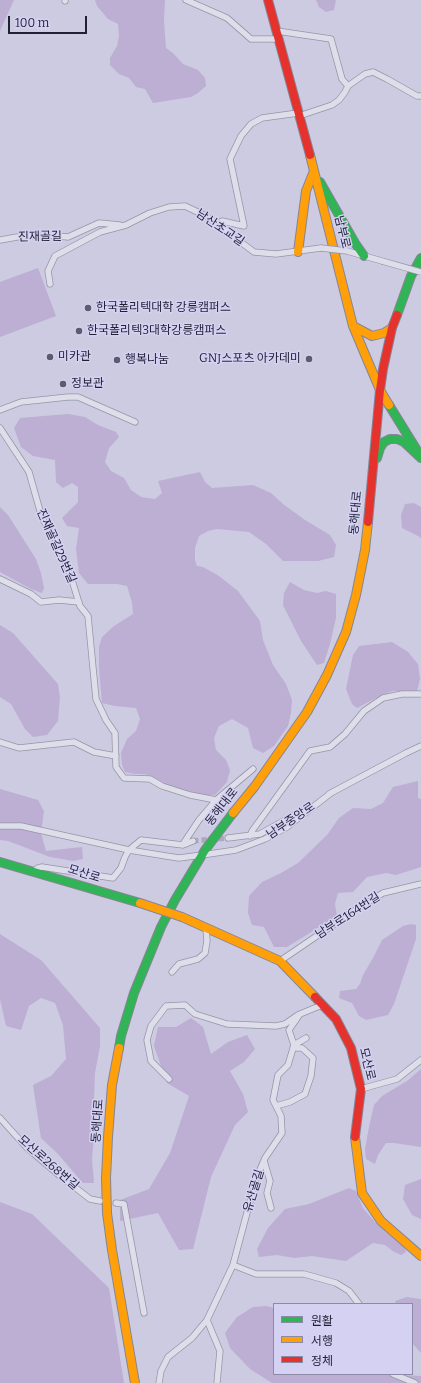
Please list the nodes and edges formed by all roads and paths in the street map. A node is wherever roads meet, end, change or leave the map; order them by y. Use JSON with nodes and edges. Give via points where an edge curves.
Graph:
{"nodes":[{"id":1,"x":186,"y":0,"type":"edge"},
{"id":2,"x":268,"y":0,"type":"edge"},
{"id":3,"x":278,"y":35,"type":"junction"},
{"id":4,"x":348,"y":86,"type":"junction"},
{"id":5,"x":421,"y":96,"type":"edge"},
{"id":6,"x":298,"y":115,"type":"junction"},
{"id":7,"x":314,"y":171,"type":"junction"},
{"id":8,"x":217,"y":224,"type":"junction"},
{"id":9,"x":126,"y":225,"type":"junction"},
{"id":10,"x":0,"y":240,"type":"edge"},
{"id":11,"x":298,"y":252,"type":"junction"},
{"id":12,"x":364,"y":256,"type":"junction"},
{"id":13,"x":421,"y":258,"type":"edge"},
{"id":14,"x":421,"y":272,"type":"edge"},
{"id":15,"x":50,"y":284,"type":"dead end"},
{"id":16,"x":353,"y":326,"type":"junction"},
{"id":17,"x":392,"y":328,"type":"junction"},
{"id":18,"x":380,"y":390,"type":"junction"},
{"id":19,"x":0,"y":410,"type":"edge"},
{"id":20,"x":135,"y":422,"type":"dead end"},
{"id":21,"x":0,"y":428,"type":"edge"},
{"id":22,"x":421,"y":458,"type":"edge"},
{"id":23,"x":372,"y":475,"type":"junction"},
{"id":24,"x":0,"y":579,"type":"edge"},
{"id":25,"x":79,"y":602,"type":"junction"},
{"id":26,"x":421,"y":694,"type":"edge"},
{"id":27,"x":0,"y":742,"type":"edge"},
{"id":28,"x":421,"y":746,"type":"edge"},
{"id":29,"x":116,"y":756,"type":"junction"},
{"id":30,"x":253,"y":769,"type":"dead end"},
{"id":31,"x":331,"y":793,"type":"junction"},
{"id":32,"x":216,"y":800,"type":"junction"},
{"id":33,"x":0,"y":826,"type":"edge"},
{"id":34,"x":250,"y":836,"type":"junction"},
{"id":35,"x":228,"y":838,"type":"tunnel mouth"},
{"id":36,"x":193,"y":841,"type":"tunnel mouth"},
{"id":37,"x":183,"y":844,"type":"junction"},
{"id":38,"x":129,"y":850,"type":"junction"},
{"id":39,"x":202,"y":855,"type":"junction"},
{"id":40,"x":0,"y":862,"type":"edge"},
{"id":41,"x":34,"y":871,"type":"junction"},
{"id":42,"x":421,"y":884,"type":"edge"},
{"id":43,"x":206,"y":927,"type":"junction"},
{"id":44,"x":280,"y":961,"type":"junction"},
{"id":45,"x":172,"y":972,"type":"dead end"},
{"id":46,"x":322,"y":1005,"type":"junction"},
{"id":47,"x":300,"y":1014,"type":"junction"},
{"id":48,"x":306,"y":1038,"type":"dead end"},
{"id":49,"x":293,"y":1047,"type":"junction"},
{"id":50,"x":421,"y":1060,"type":"edge"},
{"id":51,"x":169,"y":1079,"type":"dead end"},
{"id":52,"x":361,"y":1089,"type":"junction"},
{"id":53,"x":276,"y":1106,"type":"junction"},
{"id":54,"x":0,"y":1118,"type":"edge"},
{"id":55,"x":264,"y":1161,"type":"junction"},
{"id":56,"x":100,"y":1200,"type":"dead end"},
{"id":57,"x":116,"y":1203,"type":"dead end"},
{"id":58,"x":271,"y":1208,"type":"dead end"},
{"id":59,"x":421,"y":1256,"type":"edge"},
{"id":60,"x":233,"y":1265,"type":"junction"},
{"id":61,"x":358,"y":1303,"type":"edge"},
{"id":62,"x":144,"y":1313,"type":"dead end"},
{"id":63,"x":207,"y":1320,"type":"junction"},
{"id":64,"x":395,"y":1375,"type":"edge"},
{"id":65,"x":135,"y":1383,"type":"edge"},
{"id":66,"x":159,"y":1383,"type":"edge"},
{"id":67,"x":217,"y":1383,"type":"edge"},
{"id":68,"x":415,"y":1383,"type":"edge"}],
"edges":[{"from":1,"to":3,"type":"street","via":[[227,18],[251,39]]},
{"from":2,"to":3,"type":"main road","name":"남부로"},
{"from":3,"to":4,"type":"street","via":[[331,39],[342,79]]},
{"from":3,"to":6,"type":"main road","name":"남부로"},
{"from":4,"to":5,"type":"street","via":[[365,74],[373,72]]},
{"from":4,"to":6,"type":"street","via":[[332,105]]},
{"from":6,"to":7,"type":"main road","name":"남부로"},
{"from":6,"to":8,"type":"street","via":[[262,118],[251,124],[241,136],[230,159],[244,226],[222,221]]},
{"from":7,"to":11,"type":"main road","via":[[306,191]]},
{"from":7,"to":12,"type":"main road"},
{"from":7,"to":16,"type":"main road","name":"남부로"},
{"from":8,"to":9,"type":"street","name":"남산초교길","via":[[185,206],[169,207],[150,213]]},
{"from":8,"to":11,"type":"street","name":"남산초교길","via":[[254,252]]},
{"from":9,"to":10,"type":"street","name":"진재골길","via":[[99,223],[68,237],[46,235]]},
{"from":9,"to":15,"type":"street","name":"남산초교길","via":[[100,232],[55,256],[48,271]]},
{"from":11,"to":12,"type":"street","name":"남산초교길","bridge":true,"via":[[322,248]]},
{"from":12,"to":14,"type":"street","name":"남산초교길","bridge":true},
{"from":13,"to":17,"type":"main road","name":"동해대로","via":[[411,276]]},
{"from":16,"to":17,"type":"main road","via":[[372,336]]},
{"from":16,"to":18,"type":"main road","name":"남부로"},
{"from":17,"to":18,"type":"main road","name":"동해대로"},
{"from":18,"to":22,"type":"main road","name":"남부로"},
{"from":18,"to":23,"type":"main road","name":"동해대로"},
{"from":19,"to":20,"type":"street","via":[[21,402],[78,397]]},
{"from":21,"to":25,"type":"street","name":"진재골길29번길","via":[[29,472],[42,518],[57,542],[72,577]]},
{"from":22,"to":23,"type":"main road","via":[[404,442],[390,439],[380,448]]},
{"from":23,"to":39,"type":"main road","name":"동해대로","via":[[365,550],[346,632],[306,712]]},
{"from":24,"to":25,"type":"street","name":"진재골길29번길","via":[[32,594],[41,602]]},
{"from":25,"to":29,"type":"street","name":"진재골길29번길","via":[[88,616],[96,699],[115,733]]},
{"from":26,"to":34,"type":"street","via":[[383,698],[364,711],[330,747],[310,751]]},
{"from":27,"to":29,"type":"street","via":[[19,748],[74,742],[94,752]]},
{"from":28,"to":31,"type":"street","name":"남부중앙로"},
{"from":29,"to":32,"type":"street","name":"진재골길29번길","via":[[116,767],[124,778],[150,779],[162,786],[190,795]]},
{"from":30,"to":32,"type":"street"},
{"from":31,"to":34,"type":"street","name":"남부중앙로","via":[[295,816],[260,834]]},
{"from":31,"to":39,"type":"street","name":"남부중앙로","via":[[287,827],[265,839],[236,850]]},
{"from":32,"to":37,"type":"street"},
{"from":33,"to":38,"type":"street","name":"남부중앙로","via":[[22,826]]},
{"from":34,"to":35,"type":"street","name":"남부중앙로"},
{"from":36,"to":37,"type":"street"},
{"from":37,"to":38,"type":"street","via":[[142,840]]},
{"from":38,"to":39,"type":"street","name":"남부중앙로","via":[[178,858]]},
{"from":38,"to":41,"type":"street","via":[[113,878],[42,867]]},
{"from":39,"to":65,"type":"main road","name":"동해대로","via":[[175,900],[144,966],[121,1036],[112,1085],[106,1178],[107,1213]]},
{"from":40,"to":41,"type":"main road","name":"모산로"},
{"from":41,"to":43,"type":"main road","name":"모산로","bridge":true,"via":[[140,903]]},
{"from":42,"to":44,"type":"street","name":"남부로164번길","via":[[383,893]]},
{"from":43,"to":44,"type":"main road","name":"모산로"},
{"from":43,"to":45,"type":"street","via":[[205,953],[198,959],[182,962]]},
{"from":44,"to":46,"type":"main road","name":"모산로"},
{"from":46,"to":47,"type":"street"},
{"from":46,"to":52,"type":"main road","name":"모산로","via":[[336,1019],[351,1048]]},
{"from":47,"to":49,"type":"street","name":"유산골길","via":[[289,1030]]},
{"from":47,"to":51,"type":"street","via":[[285,1024],[276,1026],[227,1024],[195,1014],[185,1004],[166,1006],[151,1026],[147,1040],[151,1061]]},
{"from":48,"to":49,"type":"street"},
{"from":49,"to":53,"type":"street","name":"유산골길","via":[[288,1066],[278,1075],[272,1100]]},
{"from":49,"to":53,"type":"street","via":[[302,1048],[313,1058],[311,1076],[305,1094]]},
{"from":50,"to":52,"type":"street","via":[[396,1079]]},
{"from":52,"to":59,"type":"main road","name":"모산로","via":[[355,1136],[362,1193],[381,1221]]},
{"from":53,"to":55,"type":"street","name":"유산골길","via":[[281,1116],[282,1133]]},
{"from":54,"to":56,"type":"street","name":"모산로268번길","via":[[28,1148],[59,1175],[90,1199]]},
{"from":55,"to":58,"type":"street","via":[[270,1181],[267,1193]]},
{"from":55,"to":60,"type":"street","name":"유산골길","via":[[256,1179]]},
{"from":57,"to":62,"type":"street","via":[[124,1204]]},
{"from":60,"to":61,"type":"street","via":[[256,1274],[304,1274],[336,1283],[349,1291]]},
{"from":60,"to":63,"type":"street","name":"유산골길"},
{"from":63,"to":66,"type":"street","name":"유산골길","via":[[192,1338],[168,1357]]},
{"from":63,"to":67,"type":"street","via":[[220,1350]]},
{"from":64,"to":68,"type":"street"}]}
